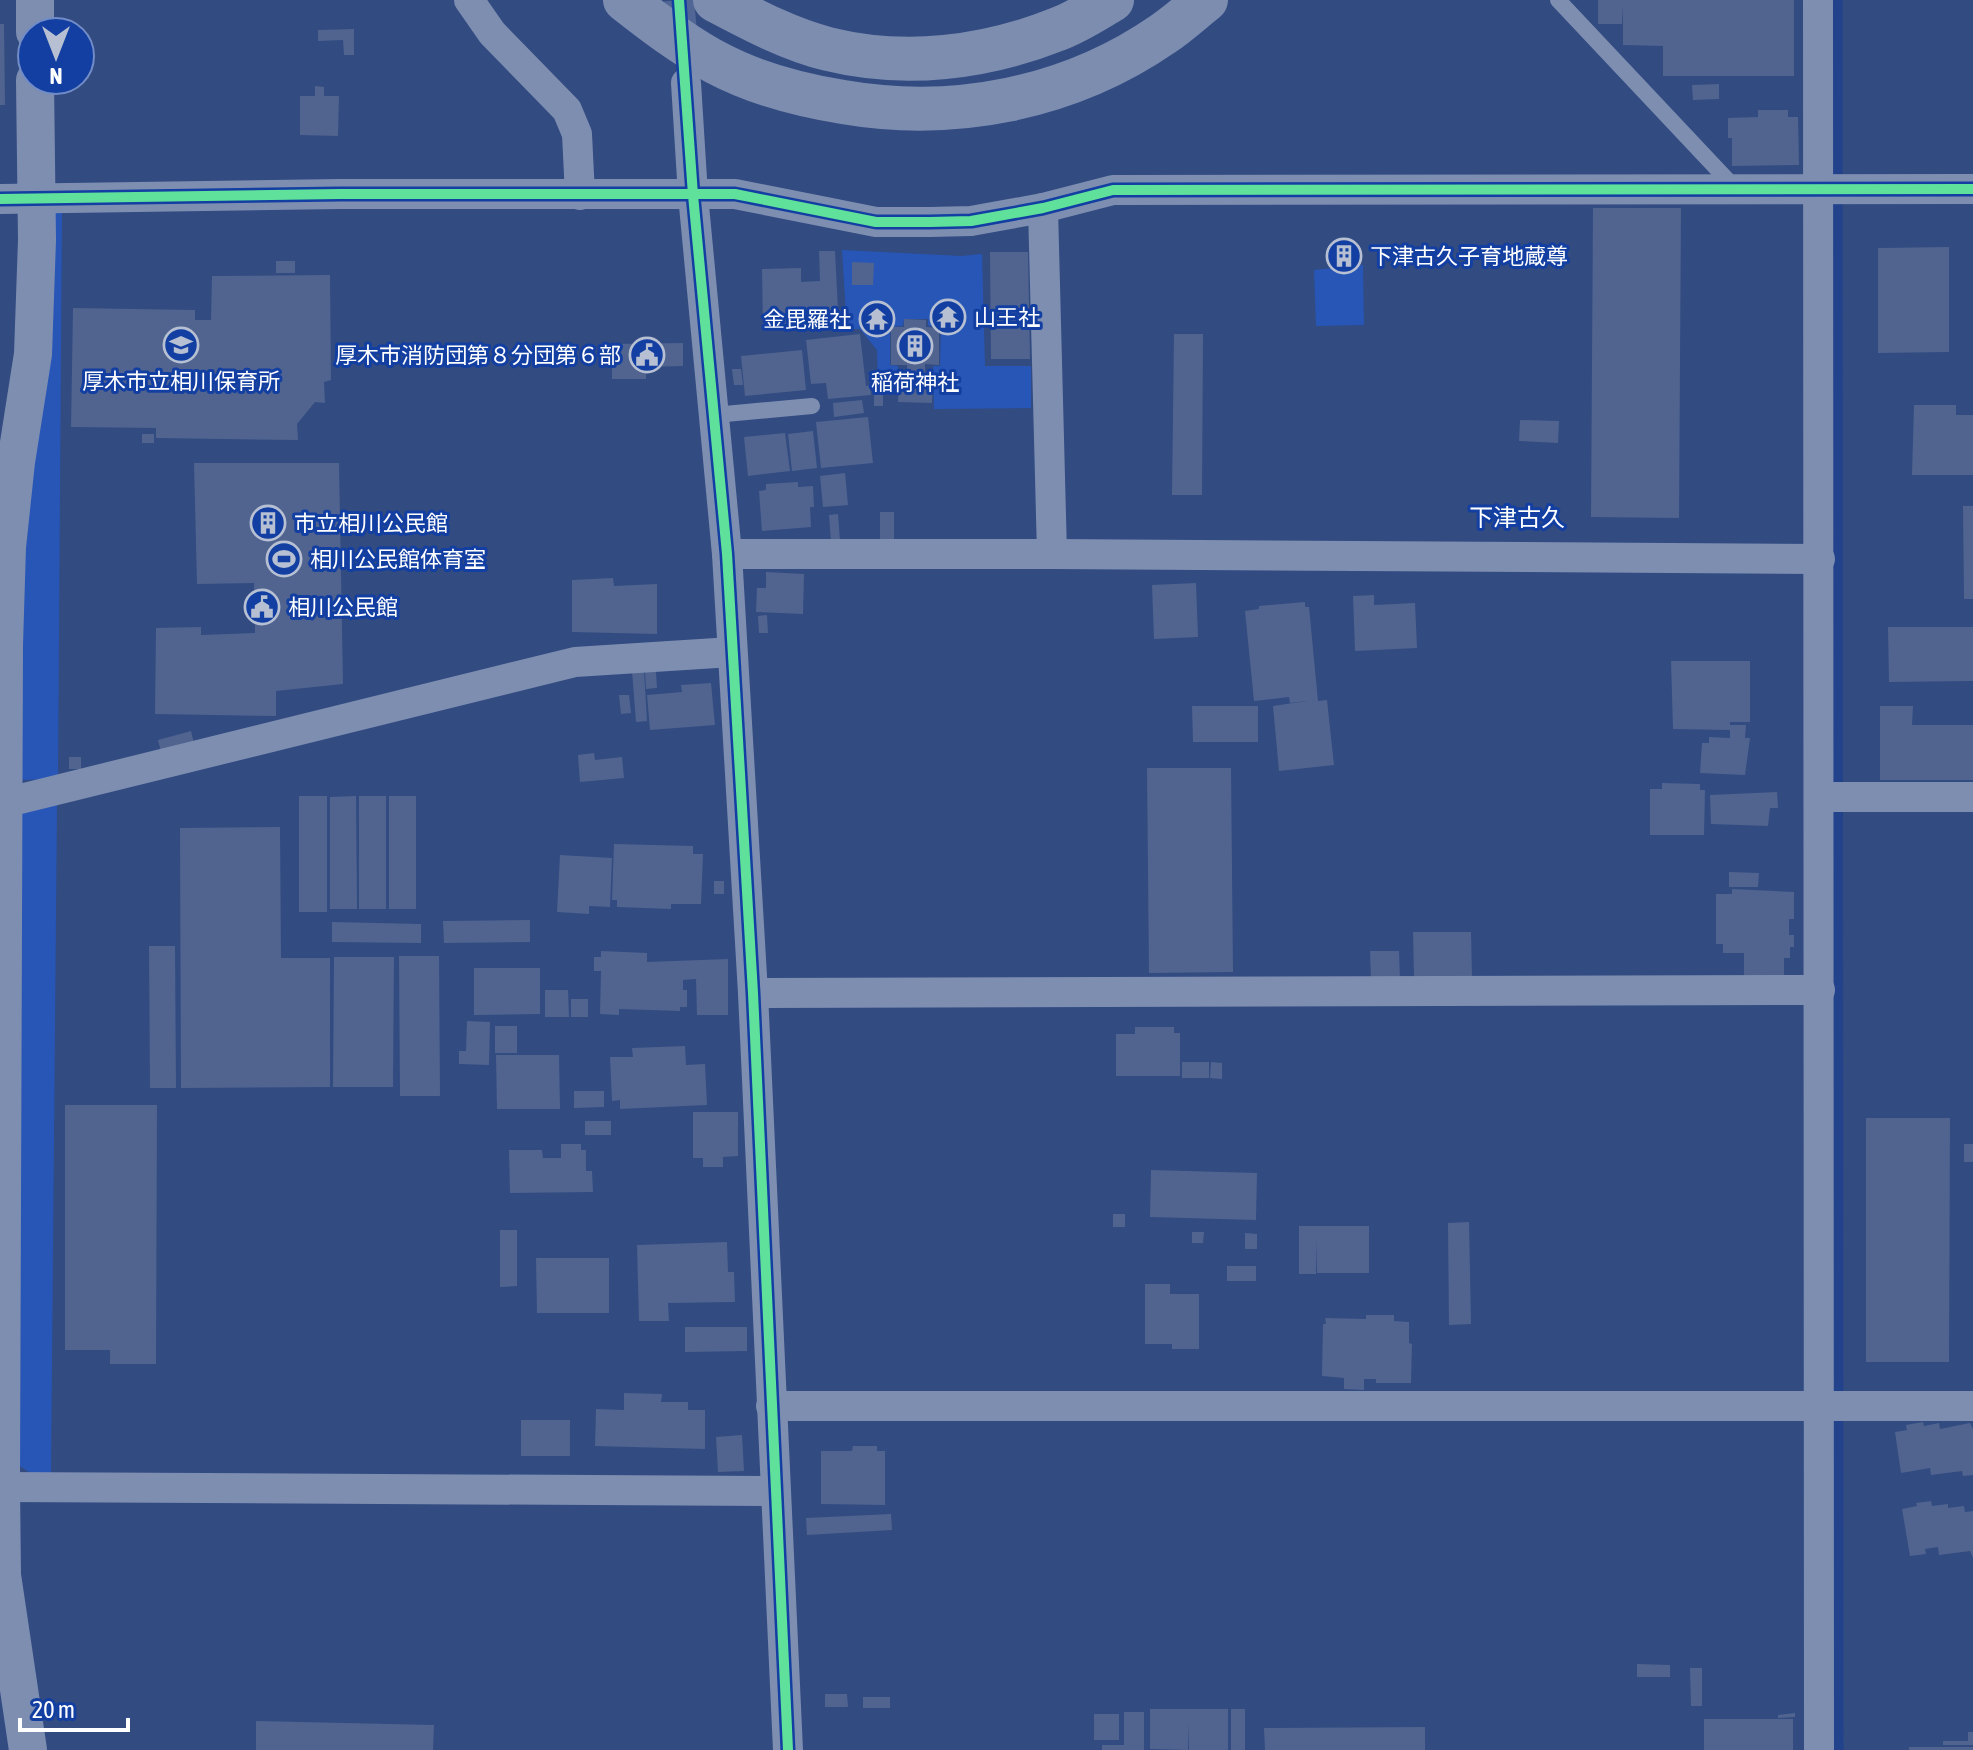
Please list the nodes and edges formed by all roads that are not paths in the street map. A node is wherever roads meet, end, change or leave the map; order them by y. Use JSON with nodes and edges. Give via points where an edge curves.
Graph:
{"nodes":[{"id":1,"x":469,"y":0,"type":"edge"},
{"id":2,"x":625,"y":0,"type":"edge"},
{"id":3,"x":715,"y":0,"type":"edge"},
{"id":4,"x":1112,"y":0,"type":"edge"},
{"id":5,"x":1206,"y":0,"type":"edge"},
{"id":6,"x":1558,"y":0,"type":"edge"},
{"id":7,"x":1818,"y":0,"type":"edge"},
{"id":8,"x":686,"y":83,"type":"tunnel mouth"},
{"id":9,"x":33,"y":96,"type":"edge"},
{"id":10,"x":1735,"y":188,"type":"junction"},
{"id":11,"x":1833,"y":189,"type":"junction"},
{"id":12,"x":1973,"y":189,"type":"edge"},
{"id":13,"x":580,"y":195,"type":"junction"},
{"id":14,"x":693,"y":195,"type":"junction"},
{"id":15,"x":18,"y":199,"type":"edge"},
{"id":16,"x":1043,"y":208,"type":"junction"},
{"id":17,"x":812,"y":406,"type":"dead end"},
{"id":18,"x":714,"y":415,"type":"junction"},
{"id":19,"x":727,"y":554,"type":"junction"},
{"id":20,"x":1052,"y":554,"type":"junction"},
{"id":21,"x":1820,"y":559,"type":"junction"},
{"id":22,"x":732,"y":652,"type":"junction"},
{"id":23,"x":1832,"y":797,"type":"junction"},
{"id":24,"x":1973,"y":797,"type":"edge"},
{"id":25,"x":4,"y":803,"type":"junction"},
{"id":26,"x":1820,"y":990,"type":"junction"},
{"id":27,"x":753,"y":993,"type":"junction"},
{"id":28,"x":771,"y":1406,"type":"junction"},
{"id":29,"x":1833,"y":1406,"type":"junction"},
{"id":30,"x":1973,"y":1406,"type":"edge"},
{"id":31,"x":1,"y":1487,"type":"edge"},
{"id":32,"x":775,"y":1491,"type":"junction"},
{"id":33,"x":28,"y":1750,"type":"edge"},
{"id":34,"x":788,"y":1750,"type":"edge"},
{"id":35,"x":1819,"y":1750,"type":"edge"}],
"edges":[{"from":1,"to":13,"type":"street","via":[[492,33],[567,110],[577,134]]},
{"from":2,"to":5,"type":"highway","via":[[715,62],[767,85],[886,110],[942,110],[1001,103],[1059,87],[1126,56]]},
{"from":3,"to":4,"type":"highway","via":[[764,26],[828,49],[891,59],[949,58],[1005,47],[1060,28]]},
{"from":6,"to":10,"type":"lane"},
{"from":7,"to":11,"type":"street"},
{"from":8,"to":14,"type":"street"},
{"from":9,"to":15,"type":"street"},
{"from":10,"to":11,"type":"street"},
{"from":10,"to":16,"type":"street","via":[[1113,190]]},
{"from":11,"to":12,"type":"street"},
{"from":11,"to":21,"type":"street"},
{"from":13,"to":14,"type":"street"},
{"from":13,"to":15,"type":"street"},
{"from":14,"to":16,"type":"street","via":[[735,194],[876,222],[971,221]]},
{"from":14,"to":18,"type":"street"},
{"from":15,"to":25,"type":"street","via":[[33,354],[7,547]]},
{"from":16,"to":20,"type":"street"},
{"from":17,"to":18,"type":"lane"},
{"from":18,"to":19,"type":"street"},
{"from":19,"to":20,"type":"street"},
{"from":19,"to":22,"type":"street"},
{"from":20,"to":21,"type":"street"},
{"from":21,"to":23,"type":"street"},
{"from":22,"to":25,"type":"street","via":[[575,662]]},
{"from":22,"to":27,"type":"street"},
{"from":23,"to":24,"type":"street"},
{"from":23,"to":26,"type":"street"},
{"from":25,"to":31,"type":"street"},
{"from":26,"to":27,"type":"street"},
{"from":26,"to":29,"type":"street"},
{"from":27,"to":28,"type":"street"},
{"from":28,"to":29,"type":"street"},
{"from":28,"to":32,"type":"street"},
{"from":29,"to":30,"type":"street"},
{"from":29,"to":35,"type":"street"},
{"from":31,"to":32,"type":"street"},
{"from":31,"to":33,"type":"street","via":[[2,1575]]},
{"from":32,"to":34,"type":"street"}]}
